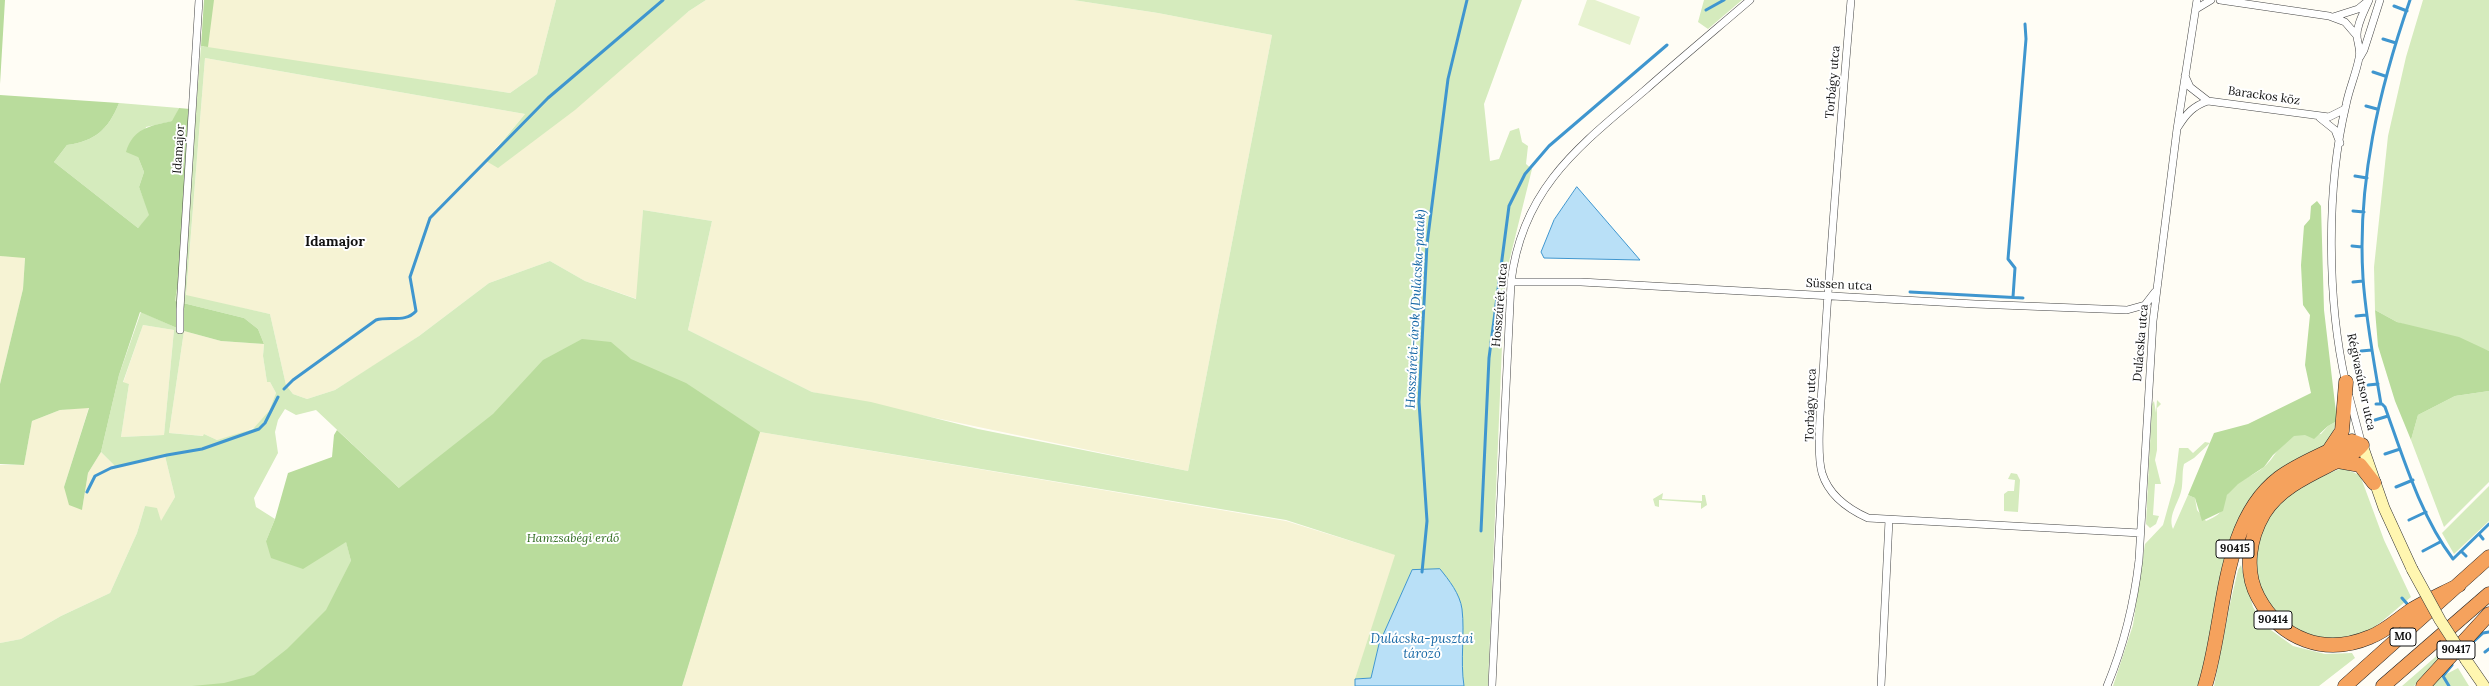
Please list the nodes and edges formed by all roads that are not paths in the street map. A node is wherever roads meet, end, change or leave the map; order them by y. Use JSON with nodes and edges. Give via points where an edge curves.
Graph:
{"nodes":[{"id":1,"x":199,"y":0,"type":"edge"},
{"id":2,"x":1750,"y":0,"type":"edge"},
{"id":3,"x":1851,"y":0,"type":"edge"},
{"id":4,"x":2197,"y":0,"type":"edge"},
{"id":5,"x":2212,"y":0,"type":"edge"},
{"id":6,"x":2220,"y":0,"type":"edge"},
{"id":7,"x":2369,"y":0,"type":"edge"},
{"id":8,"x":2380,"y":0,"type":"edge"},
{"id":9,"x":2196,"y":9,"type":"junction"},
{"id":10,"x":2333,"y":18,"type":"junction"},
{"id":11,"x":2357,"y":36,"type":"junction"},
{"id":12,"x":2360,"y":57,"type":"junction"},
{"id":13,"x":2185,"y":76,"type":"junction"},
{"id":14,"x":2208,"y":101,"type":"junction"},
{"id":15,"x":2345,"y":109,"type":"junction"},
{"id":16,"x":2317,"y":116,"type":"junction"},
{"id":17,"x":2176,"y":129,"type":"junction"},
{"id":18,"x":2340,"y":144,"type":"junction"},
{"id":19,"x":1511,"y":282,"type":"junction"},
{"id":20,"x":2156,"y":290,"type":"junction"},
{"id":21,"x":1827,"y":296,"type":"junction"},
{"id":22,"x":180,"y":330,"type":"dead end"},
{"id":23,"x":2346,"y":382,"type":"junction"},
{"id":24,"x":2362,"y":445,"type":"junction"},
{"id":25,"x":2333,"y":456,"type":"junction"},
{"id":26,"x":2374,"y":483,"type":"junction"},
{"id":27,"x":1889,"y":520,"type":"junction"},
{"id":28,"x":2140,"y":533,"type":"junction"},
{"id":29,"x":2489,"y":557,"type":"edge"},
{"id":30,"x":2459,"y":586,"type":"junction"},
{"id":31,"x":2489,"y":594,"type":"edge"},
{"id":32,"x":2489,"y":614,"type":"edge"},
{"id":33,"x":1492,"y":686,"type":"edge"},
{"id":34,"x":1881,"y":686,"type":"edge"},
{"id":35,"x":2107,"y":686,"type":"edge"},
{"id":36,"x":2205,"y":686,"type":"edge"},
{"id":37,"x":2345,"y":686,"type":"edge"},
{"id":38,"x":2383,"y":686,"type":"edge"},
{"id":39,"x":2422,"y":686,"type":"edge"},
{"id":40,"x":2484,"y":686,"type":"edge"}],
"edges":[{"from":1,"to":22,"type":"street","name":"Idamajor"},
{"from":2,"to":19,"type":"street","name":"Hosszúrét utca","via":[[1584,142],[1559,167],[1533,207],[1525,227]]},
{"from":3,"to":21,"type":"street","name":"Torbágy utca"},
{"from":4,"to":9,"type":"street","name":"Dulácska utca"},
{"from":5,"to":9,"type":"street"},
{"from":6,"to":10,"type":"street"},
{"from":7,"to":10,"type":"street","via":[[2358,9]]},
{"from":7,"to":11,"type":"street","name":"Régivasútsor utca"},
{"from":8,"to":12,"type":"street","name":"Régivasútsor utca"},
{"from":9,"to":13,"type":"street","name":"Dulácska utca"},
{"from":10,"to":11,"type":"street","via":[[2345,22]]},
{"from":11,"to":12,"type":"street","name":"Régivasútsor utca"},
{"from":12,"to":15,"type":"street","name":"Régivasútsor utca"},
{"from":13,"to":14,"type":"street","via":[[2190,87]]},
{"from":13,"to":17,"type":"street","name":"Dulácska utca"},
{"from":14,"to":16,"type":"street","name":"Barackos köz"},
{"from":14,"to":17,"type":"street","via":[[2196,105]]},
{"from":15,"to":16,"type":"street","name":"Barackos köz","via":[[2329,117]]},
{"from":15,"to":18,"type":"street","name":"Régivasútsor utca"},
{"from":16,"to":18,"type":"street","name":"Barackos köz","via":[[2335,130]]},
{"from":17,"to":20,"type":"street","name":"Dulácska utca"},
{"from":18,"to":23,"type":"street","name":"Régivasútsor utca","via":[[2331,239],[2338,336]]},
{"from":19,"to":21,"type":"street","name":"Süssen utca","via":[[1559,282]]},
{"from":19,"to":33,"type":"street","name":"Hosszúrét utca"},
{"from":20,"to":21,"type":"street","name":"Süssen utca","via":[[2145,305],[2127,310]]},
{"from":20,"to":28,"type":"street","name":"Dulácska utca"},
{"from":21,"to":27,"type":"street","name":"Torbágy utca","via":[[1821,429],[1822,473],[1839,501],[1868,518]]},
{"from":23,"to":24,"type":"street","name":"Régivasútsor utca"},
{"from":23,"to":25,"type":"highway","number":"90415","via":[[2342,431]]},
{"from":24,"to":25,"type":"highway","number":"90415","via":[[2347,442]]},
{"from":24,"to":26,"type":"street","name":"Régivasútsor utca"},
{"from":25,"to":26,"type":"highway","via":[[2360,465]]},
{"from":25,"to":30,"type":"highway","number":"90414","via":[[2284,491],[2257,525],[2249,560],[2251,575],[2255,592],[2271,618],[2296,637],[2311,643],[2337,646],[2352,644],[2371,637],[2413,609]]},
{"from":25,"to":36,"type":"highway","number":"90415","via":[[2280,478],[2266,490],[2248,514],[2233,554]]},
{"from":26,"to":40,"type":"street","name":"Régivasútsor utca","bridge":true,"via":[[2412,569],[2440,620]]},
{"from":27,"to":28,"type":"street","name":"Torbágy utca"},
{"from":27,"to":34,"type":"street"},
{"from":28,"to":35,"type":"street","name":"Dulácska utca","via":[[2132,611]]},
{"from":29,"to":30,"type":"highway","number":"M0"},
{"from":30,"to":37,"type":"highway","number":"M0"},
{"from":31,"to":38,"type":"highway","number":"M0"},
{"from":32,"to":39,"type":"highway","number":"90417"}]}
